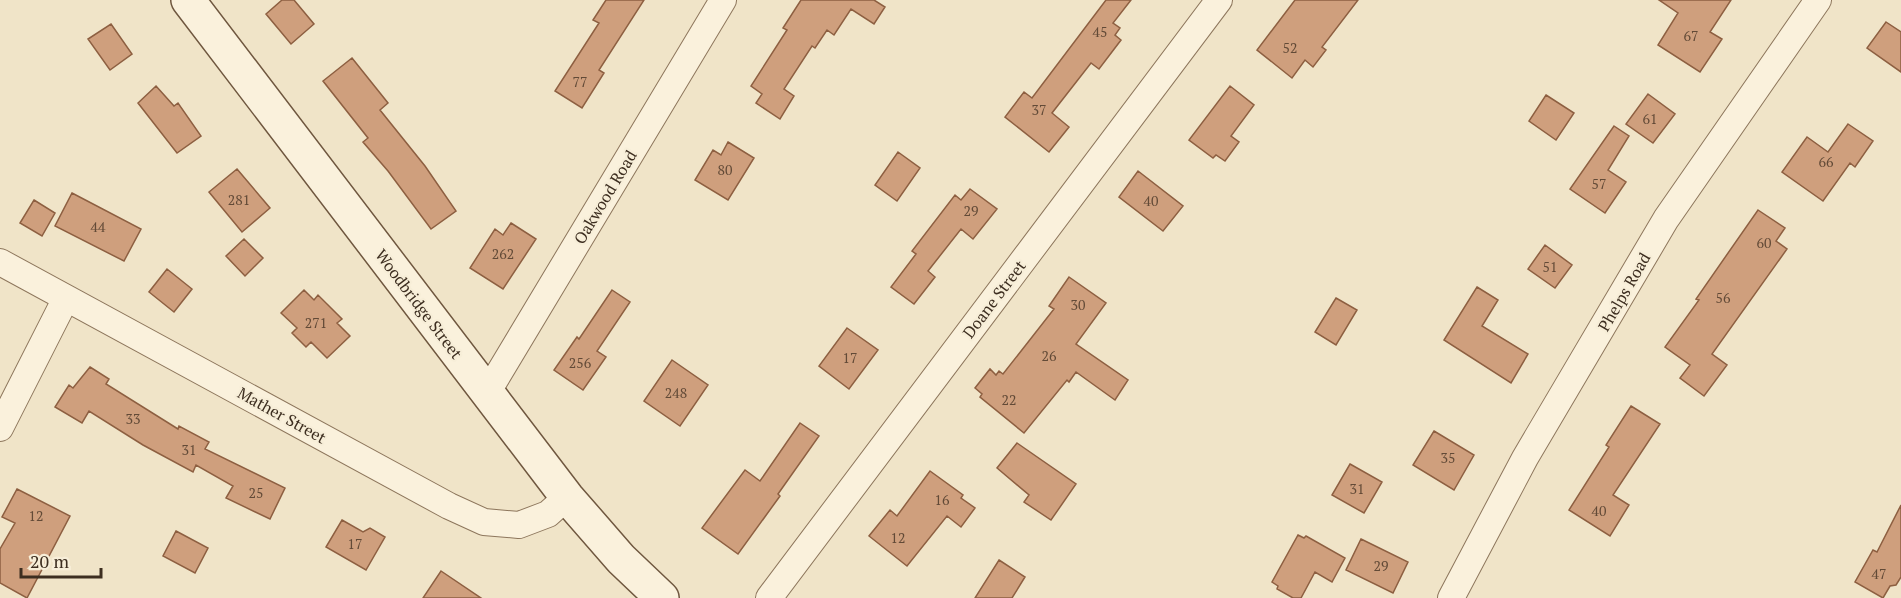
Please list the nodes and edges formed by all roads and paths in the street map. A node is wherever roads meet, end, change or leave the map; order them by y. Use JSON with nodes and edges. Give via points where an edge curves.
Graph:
{"nodes":[{"id":1,"x":723,"y":0,"type":"edge"},
{"id":2,"x":1219,"y":0,"type":"edge"},
{"id":3,"x":1818,"y":0,"type":"edge"},
{"id":4,"x":191,"y":1,"type":"edge"},
{"id":5,"x":0,"y":262,"type":"edge"},
{"id":6,"x":66,"y":298,"type":"junction"},
{"id":7,"x":487,"y":393,"type":"junction"},
{"id":8,"x":0,"y":428,"type":"edge"},
{"id":9,"x":567,"y":497,"type":"junction"},
{"id":10,"x":662,"y":598,"type":"edge"},
{"id":11,"x":770,"y":598,"type":"edge"},
{"id":12,"x":1451,"y":598,"type":"edge"}],
"edges":[{"from":1,"to":7,"type":"street","name":"Oakwood Road"},
{"from":2,"to":11,"type":"street","name":"Doane Street"},
{"from":3,"to":12,"type":"street","name":"Phelps Road","via":[[1666,219],[1525,458]]},
{"from":4,"to":7,"type":"main road","name":"Woodbridge Street"},
{"from":5,"to":6,"type":"street","name":"Mather Street"},
{"from":6,"to":8,"type":"street"},
{"from":6,"to":9,"type":"street","name":"Mather Street","via":[[484,522],[519,525],[548,514]]},
{"from":7,"to":9,"type":"main road","name":"Woodbridge Street"},
{"from":9,"to":10,"type":"main road","name":"Woodbridge Street","via":[[621,559]]}]}
